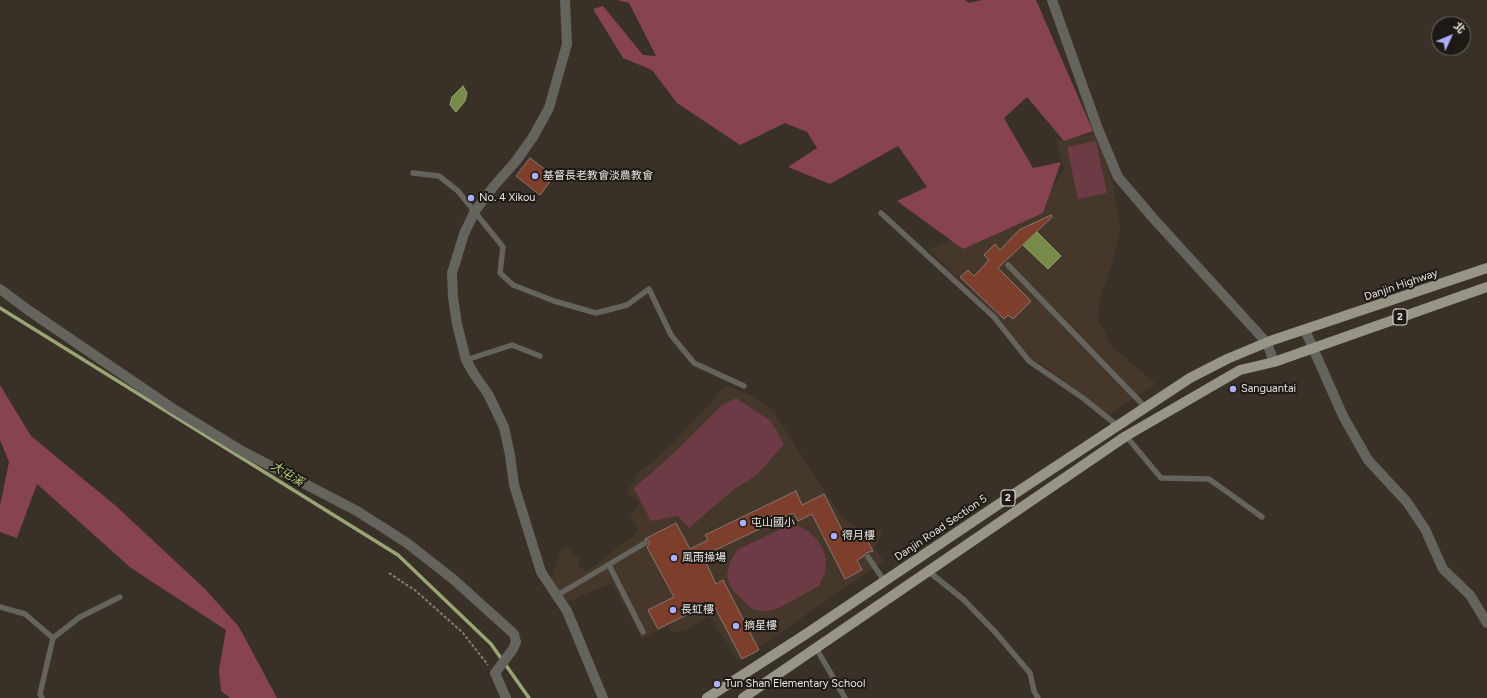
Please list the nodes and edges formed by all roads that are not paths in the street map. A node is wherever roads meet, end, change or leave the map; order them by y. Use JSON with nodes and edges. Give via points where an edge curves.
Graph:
{"nodes":[{"id":1,"x":565,"y":0,"type":"edge"},
{"id":2,"x":1052,"y":0,"type":"edge"},
{"id":3,"x":413,"y":173,"type":"dead end"},
{"id":4,"x":476,"y":211,"type":"junction"},
{"id":5,"x":881,"y":214,"type":"dead end"},
{"id":6,"x":1008,"y":265,"type":"dead end"},
{"id":7,"x":1487,"y":268,"type":"edge"},
{"id":8,"x":1487,"y":287,"type":"edge"},
{"id":9,"x":0,"y":289,"type":"edge"},
{"id":10,"x":1322,"y":324,"type":"joint"},
{"id":11,"x":1305,"y":330,"type":"junction"},
{"id":12,"x":1267,"y":343,"type":"junction"},
{"id":13,"x":1313,"y":347,"type":"junction"},
{"id":14,"x":540,"y":356,"type":"dead end"},
{"id":15,"x":466,"y":360,"type":"junction"},
{"id":16,"x":1274,"y":362,"type":"junction"},
{"id":17,"x":744,"y":386,"type":"dead end"},
{"id":18,"x":1146,"y":408,"type":"junction"},
{"id":19,"x":1118,"y":426,"type":"junction"},
{"id":20,"x":1126,"y":436,"type":"junction"},
{"id":21,"x":1262,"y":517,"type":"dead end"},
{"id":22,"x":646,"y":544,"type":"dead end"},
{"id":23,"x":868,"y":557,"type":"dead end"},
{"id":24,"x":609,"y":565,"type":"junction"},
{"id":25,"x":928,"y":571,"type":"junction"},
{"id":26,"x":885,"y":582,"type":"junction"},
{"id":27,"x":556,"y":594,"type":"junction"},
{"id":28,"x":120,"y":597,"type":"dead end"},
{"id":29,"x":0,"y":607,"type":"edge"},
{"id":30,"x":1487,"y":623,"type":"edge"},
{"id":31,"x":644,"y":632,"type":"dead end"},
{"id":32,"x":53,"y":638,"type":"junction"},
{"id":33,"x":816,"y":648,"type":"junction"},
{"id":34,"x":780,"y":651,"type":"junction"},
{"id":35,"x":790,"y":666,"type":"junction"},
{"id":36,"x":42,"y":698,"type":"edge"},
{"id":37,"x":506,"y":698,"type":"edge"},
{"id":38,"x":603,"y":698,"type":"edge"},
{"id":39,"x":707,"y":698,"type":"edge"},
{"id":40,"x":743,"y":698,"type":"edge"},
{"id":41,"x":846,"y":698,"type":"edge"},
{"id":42,"x":1038,"y":698,"type":"edge"}],
"edges":[{"from":1,"to":4,"type":"street","via":[[567,44],[549,108],[516,161]]},
{"from":2,"to":12,"type":"street","via":[[1118,177]]},
{"from":3,"to":4,"type":"lane","via":[[439,176],[458,191]]},
{"from":4,"to":15,"type":"street","via":[[464,234],[452,273],[456,324]]},
{"from":4,"to":17,"type":"lane","via":[[503,247],[500,273],[513,286],[554,302],[596,313],[627,305],[649,289],[671,335],[694,363]]},
{"from":5,"to":19,"type":"lane","via":[[994,317],[1029,361]]},
{"from":6,"to":18,"type":"lane"},
{"from":7,"to":10,"type":"main road","name":"Danjin Highway","number":"2"},
{"from":8,"to":13,"type":"main road","number":"2"},
{"from":9,"to":37,"type":"street","via":[[172,408],[242,451],[357,511],[407,543],[453,579],[514,634],[516,642],[497,671]]},
{"from":10,"to":11,"type":"main road","name":"Danjin Road Section 5","number":"2"},
{"from":11,"to":12,"type":"main road","name":"Danjin Road Section 5","number":"2"},
{"from":11,"to":13,"type":"street"},
{"from":12,"to":16,"type":"street"},
{"from":12,"to":18,"type":"main road","name":"Danjin Road Section 5","number":"2","via":[[1226,359],[1190,378]]},
{"from":13,"to":16,"type":"main road","number":"2"},
{"from":13,"to":30,"type":"street","via":[[1343,416],[1368,460],[1407,502],[1425,529],[1444,568],[1470,595]]},
{"from":14,"to":15,"type":"lane","via":[[512,345]]},
{"from":15,"to":27,"type":"street","via":[[488,394],[504,427],[514,485],[541,572]]},
{"from":16,"to":20,"type":"main road","number":"2","via":[[1240,370]]},
{"from":18,"to":19,"type":"main road","name":"Danjin Road Section 5","number":"2"},
{"from":19,"to":26,"type":"main road","name":"Danjin Road Section 5","number":"2"},
{"from":20,"to":21,"type":"lane","via":[[1162,478],[1209,479]]},
{"from":20,"to":25,"type":"main road","number":"2"},
{"from":22,"to":24,"type":"lane"},
{"from":23,"to":26,"type":"lane"},
{"from":24,"to":27,"type":"lane"},
{"from":24,"to":31,"type":"lane"},
{"from":25,"to":33,"type":"main road","number":"2"},
{"from":25,"to":42,"type":"lane","via":[[964,599],[996,633],[1030,673]]},
{"from":26,"to":34,"type":"main road","name":"Danjin Road Section 5","number":"2"},
{"from":27,"to":38,"type":"street","via":[[567,611]]},
{"from":28,"to":32,"type":"lane","via":[[80,617]]},
{"from":29,"to":32,"type":"lane","via":[[25,614]]},
{"from":32,"to":36,"type":"lane","via":[[40,694]]},
{"from":33,"to":35,"type":"main road","number":"2"},
{"from":33,"to":41,"type":"lane"},
{"from":34,"to":35,"type":"main road"},
{"from":34,"to":39,"type":"main road","name":"Danjin Road Section 5","number":"2"},
{"from":35,"to":40,"type":"main road","number":"2"}]}
